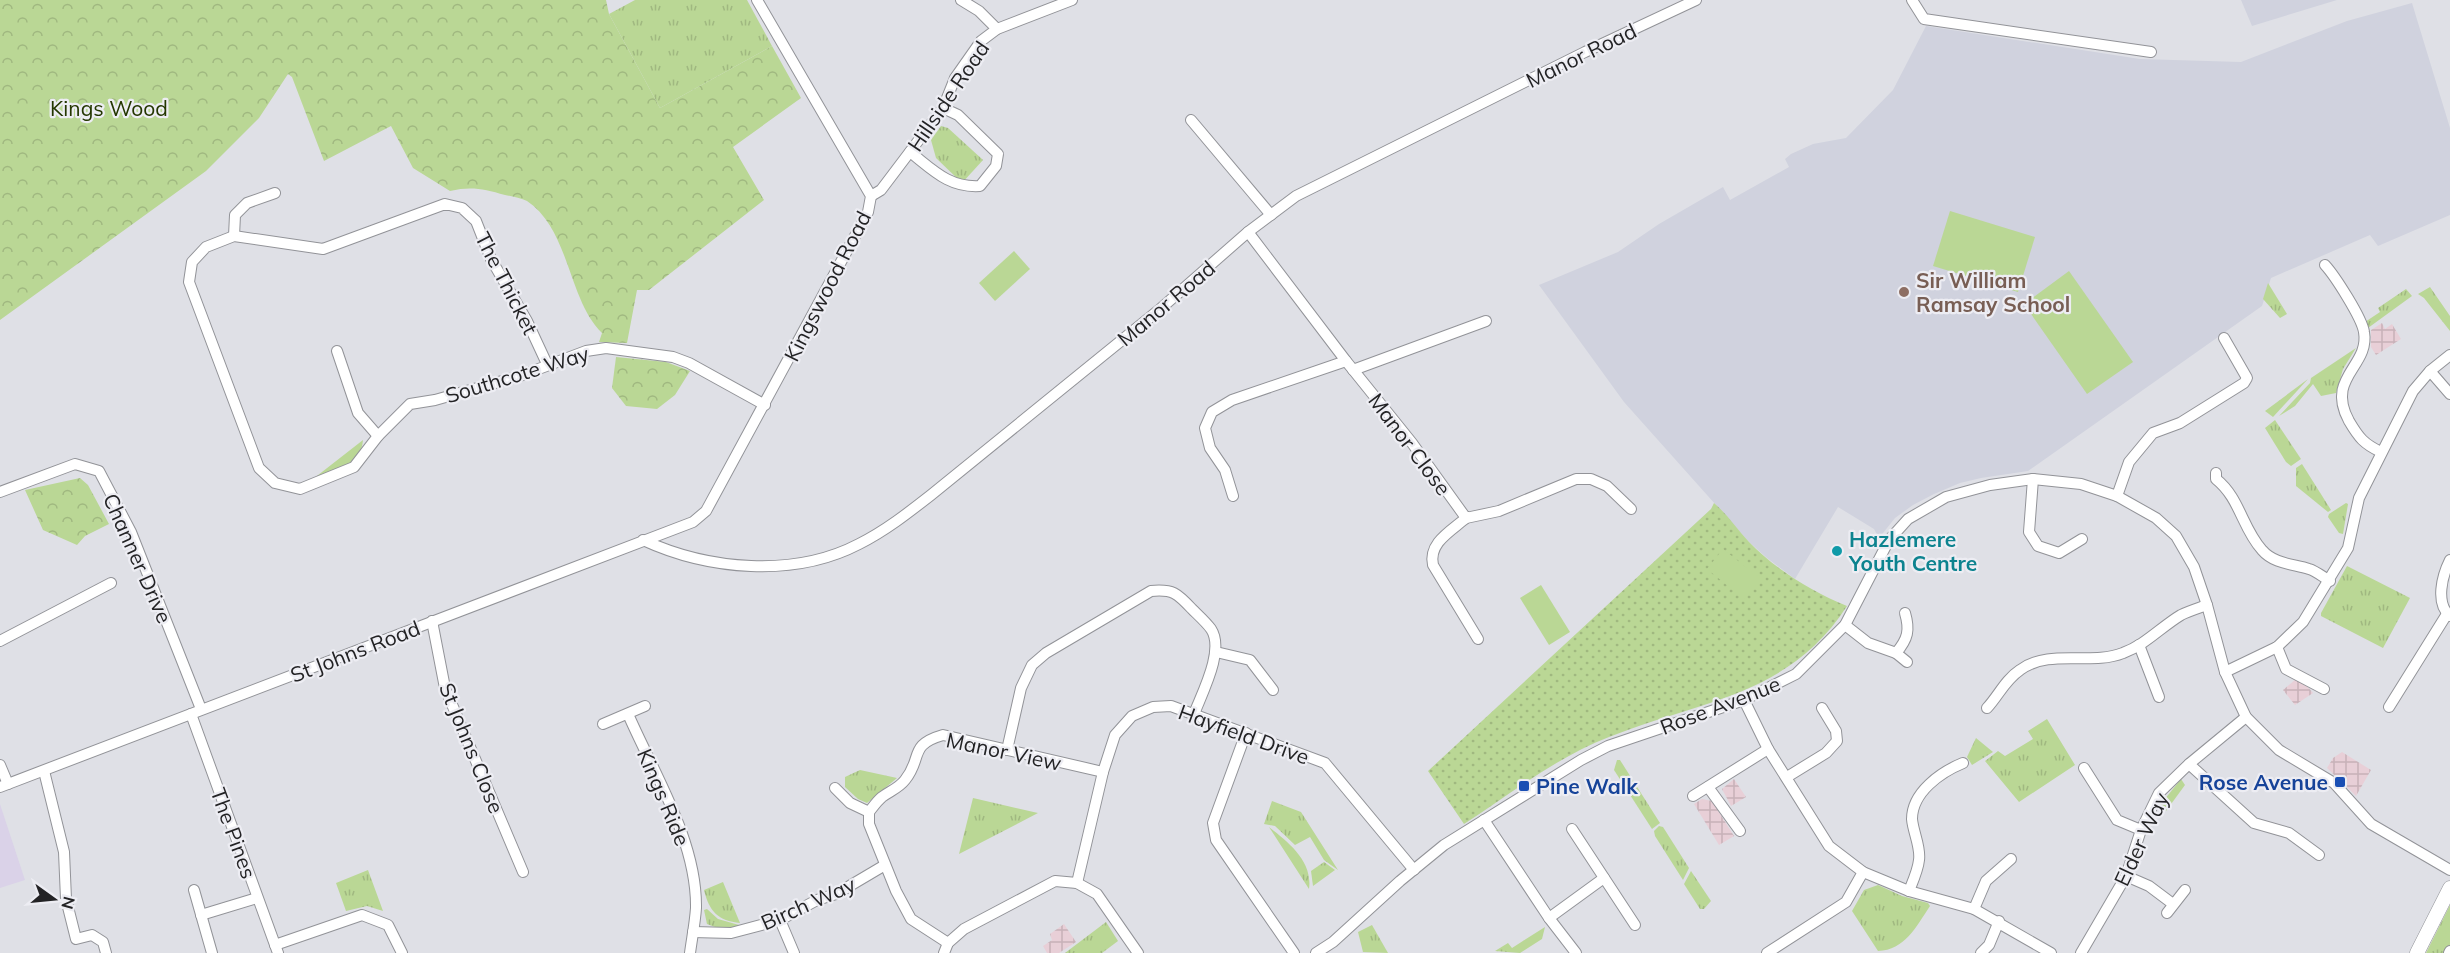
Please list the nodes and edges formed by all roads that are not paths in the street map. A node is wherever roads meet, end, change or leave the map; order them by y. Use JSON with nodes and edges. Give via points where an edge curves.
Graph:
{"nodes":[{"id":1,"x":961,"y":0,"type":"edge"},
{"id":2,"x":1072,"y":0,"type":"edge"},
{"id":3,"x":1696,"y":0,"type":"edge"},
{"id":4,"x":1912,"y":0,"type":"edge"},
{"id":5,"x":758,"y":1,"type":"edge"},
{"id":6,"x":997,"y":29,"type":"junction"},
{"id":7,"x":2151,"y":52,"type":"dead end"},
{"id":8,"x":943,"y":108,"type":"junction"},
{"id":9,"x":1191,"y":120,"type":"dead end"},
{"id":10,"x":910,"y":152,"type":"junction"},
{"id":11,"x":274,"y":193,"type":"dead end"},
{"id":12,"x":871,"y":196,"type":"junction"},
{"id":13,"x":1271,"y":215,"type":"junction"},
{"id":14,"x":1248,"y":232,"type":"junction"},
{"id":15,"x":234,"y":236,"type":"junction"},
{"id":16,"x":2325,"y":264,"type":"dead end"},
{"id":17,"x":1486,"y":321,"type":"dead end"},
{"id":18,"x":2224,"y":338,"type":"dead end"},
{"id":19,"x":337,"y":351,"type":"dead end"},
{"id":20,"x":2450,"y":355,"type":"edge"},
{"id":21,"x":547,"y":364,"type":"junction"},
{"id":22,"x":1349,"y":366,"type":"junction"},
{"id":23,"x":2430,"y":371,"type":"junction"},
{"id":24,"x":2450,"y":394,"type":"edge"},
{"id":25,"x":765,"y":405,"type":"junction"},
{"id":26,"x":378,"y":436,"type":"junction"},
{"id":27,"x":2381,"y":452,"type":"junction"},
{"id":28,"x":2217,"y":473,"type":"dead end"},
{"id":29,"x":2032,"y":478,"type":"junction"},
{"id":30,"x":0,"y":492,"type":"edge"},
{"id":31,"x":1233,"y":496,"type":"dead end"},
{"id":32,"x":2117,"y":496,"type":"junction"},
{"id":33,"x":1631,"y":509,"type":"dead end"},
{"id":34,"x":706,"y":511,"type":"joint"},
{"id":35,"x":1466,"y":518,"type":"junction"},
{"id":36,"x":2082,"y":539,"type":"dead end"},
{"id":37,"x":643,"y":540,"type":"junction"},
{"id":38,"x":2450,"y":560,"type":"edge"},
{"id":39,"x":2330,"y":581,"type":"junction"},
{"id":40,"x":111,"y":583,"type":"dead end"},
{"id":41,"x":2207,"y":605,"type":"junction"},
{"id":42,"x":1905,"y":613,"type":"dead end"},
{"id":43,"x":2448,"y":615,"type":"edge"},
{"id":44,"x":432,"y":621,"type":"junction"},
{"id":45,"x":1845,"y":625,"type":"junction"},
{"id":46,"x":1478,"y":639,"type":"dead end"},
{"id":47,"x":0,"y":640,"type":"edge"},
{"id":48,"x":2139,"y":645,"type":"junction"},
{"id":49,"x":2277,"y":647,"type":"junction"},
{"id":50,"x":1216,"y":652,"type":"junction"},
{"id":51,"x":1896,"y":653,"type":"junction"},
{"id":52,"x":1907,"y":662,"type":"dead end"},
{"id":53,"x":2225,"y":672,"type":"junction"},
{"id":54,"x":2324,"y":689,"type":"dead end"},
{"id":55,"x":1273,"y":690,"type":"dead end"},
{"id":56,"x":2159,"y":697,"type":"dead end"},
{"id":57,"x":1744,"y":700,"type":"junction"},
{"id":58,"x":645,"y":706,"type":"dead end"},
{"id":59,"x":2389,"y":707,"type":"dead end"},
{"id":60,"x":1822,"y":708,"type":"dead end"},
{"id":61,"x":1987,"y":708,"type":"dead end"},
{"id":62,"x":201,"y":709,"type":"junction"},
{"id":63,"x":190,"y":714,"type":"junction"},
{"id":64,"x":628,"y":714,"type":"junction"},
{"id":65,"x":1194,"y":714,"type":"junction"},
{"id":66,"x":2246,"y":717,"type":"junction"},
{"id":67,"x":603,"y":724,"type":"dead end"},
{"id":68,"x":1246,"y":733,"type":"junction"},
{"id":69,"x":1768,"y":749,"type":"junction"},
{"id":70,"x":1007,"y":750,"type":"junction"},
{"id":71,"x":1963,"y":764,"type":"dead end"},
{"id":72,"x":2188,"y":764,"type":"junction"},
{"id":73,"x":0,"y":765,"type":"edge"},
{"id":74,"x":2084,"y":768,"type":"dead end"},
{"id":75,"x":44,"y":771,"type":"junction"},
{"id":76,"x":1103,"y":772,"type":"junction"},
{"id":77,"x":1786,"y":777,"type":"junction"},
{"id":78,"x":4,"y":785,"type":"edge"},
{"id":79,"x":1708,"y":787,"type":"junction"},
{"id":80,"x":835,"y":788,"type":"dead end"},
{"id":81,"x":1693,"y":796,"type":"dead end"},
{"id":82,"x":869,"y":812,"type":"junction"},
{"id":83,"x":1484,"y":820,"type":"junction"},
{"id":84,"x":1572,"y":829,"type":"dead end"},
{"id":85,"x":2141,"y":830,"type":"junction"},
{"id":86,"x":1740,"y":831,"type":"dead end"},
{"id":87,"x":2319,"y":855,"type":"dead end"},
{"id":88,"x":2011,"y":859,"type":"dead end"},
{"id":89,"x":885,"y":865,"type":"junction"},
{"id":90,"x":1414,"y":870,"type":"junction"},
{"id":91,"x":2450,"y":870,"type":"edge"},
{"id":92,"x":523,"y":872,"type":"dead end"},
{"id":93,"x":1863,"y":872,"type":"junction"},
{"id":94,"x":2126,"y":876,"type":"junction"},
{"id":95,"x":1604,"y":878,"type":"junction"},
{"id":96,"x":1077,"y":883,"type":"junction"},
{"id":97,"x":2450,"y":888,"type":"edge"},
{"id":98,"x":194,"y":890,"type":"dead end"},
{"id":99,"x":2185,"y":890,"type":"dead end"},
{"id":100,"x":1910,"y":891,"type":"junction"},
{"id":101,"x":257,"y":898,"type":"junction"},
{"id":102,"x":1974,"y":909,"type":"junction"},
{"id":103,"x":201,"y":915,"type":"junction"},
{"id":104,"x":1549,"y":918,"type":"junction"},
{"id":105,"x":780,"y":920,"type":"junction"},
{"id":106,"x":1999,"y":921,"type":"junction"},
{"id":107,"x":1635,"y":925,"type":"dead end"},
{"id":108,"x":693,"y":932,"type":"junction"},
{"id":109,"x":946,"y":948,"type":"edge"},
{"id":110,"x":276,"y":949,"type":"edge"},
{"id":111,"x":106,"y":953,"type":"edge"},
{"id":112,"x":212,"y":953,"type":"edge"},
{"id":113,"x":402,"y":953,"type":"edge"},
{"id":114,"x":690,"y":953,"type":"edge"},
{"id":115,"x":794,"y":953,"type":"edge"},
{"id":116,"x":1138,"y":953,"type":"edge"},
{"id":117,"x":1294,"y":953,"type":"edge"},
{"id":118,"x":1316,"y":953,"type":"edge"},
{"id":119,"x":1576,"y":953,"type":"edge"},
{"id":120,"x":1767,"y":953,"type":"edge"},
{"id":121,"x":1981,"y":953,"type":"edge"},
{"id":122,"x":2051,"y":953,"type":"edge"},
{"id":123,"x":2081,"y":953,"type":"edge"},
{"id":124,"x":2417,"y":953,"type":"edge"}],
"edges":[{"from":1,"to":6,"type":"street"},
{"from":2,"to":6,"type":"street","name":"Hillside Road"},
{"from":3,"to":13,"type":"street","name":"Manor Road","via":[[1296,196]]},
{"from":4,"to":7,"type":"street","via":[[1924,19]]},
{"from":5,"to":12,"type":"street","name":"Kingswood Road"},
{"from":6,"to":8,"type":"street","name":"Hillside Road","via":[[981,41],[955,78]]},
{"from":8,"to":10,"type":"street","name":"Hillside Road"},
{"from":8,"to":10,"type":"street","via":[[958,115],[998,154],[996,166],[980,186],[965,187],[947,181]]},
{"from":9,"to":13,"type":"street"},
{"from":10,"to":12,"type":"street","name":"Hillside Road","via":[[881,190]]},
{"from":11,"to":15,"type":"street","via":[[247,203],[235,215]]},
{"from":12,"to":25,"type":"street","name":"Kingswood Road","via":[[868,212]]},
{"from":13,"to":14,"type":"street","name":"Manor Road"},
{"from":14,"to":22,"type":"street","name":"Manor Close"},
{"from":14,"to":37,"type":"street","name":"Manor Road","via":[[1050,400],[900,519],[858,545],[804,563],[746,566],[699,560]]},
{"from":15,"to":21,"type":"street","name":"The Thicket","via":[[323,249],[445,204],[462,208],[476,221],[491,259]]},
{"from":15,"to":26,"type":"street","name":"Southcote Way","via":[[206,248],[192,262],[189,282],[259,468],[275,483],[300,489],[354,467]]},
{"from":16,"to":27,"type":"street","via":[[2364,331],[2362,350],[2343,384],[2342,407],[2364,443]]},
{"from":17,"to":22,"type":"street","name":"Manor Close"},
{"from":18,"to":32,"type":"street","via":[[2247,378],[2244,383],[2180,423],[2153,433],[2129,462]]},
{"from":19,"to":26,"type":"street","via":[[358,413]]},
{"from":20,"to":23,"type":"street"},
{"from":21,"to":25,"type":"street","name":"Southcote Way","via":[[606,348],[673,357]]},
{"from":21,"to":26,"type":"street","name":"Southcote Way","via":[[520,376],[410,404]]},
{"from":22,"to":31,"type":"street","name":"Manor Close","via":[[1232,400],[1212,412],[1204,428]]},
{"from":22,"to":35,"type":"street","name":"Manor Close"},
{"from":23,"to":24,"type":"street"},
{"from":23,"to":27,"type":"street","via":[[2413,391]]},
{"from":25,"to":34,"type":"street","name":"Kingswood Road"},
{"from":27,"to":39,"type":"street","via":[[2359,498],[2349,548]]},
{"from":28,"to":39,"type":"street","via":[[2216,479],[2226,486],[2263,552]]},
{"from":29,"to":32,"type":"street","name":"Rose Avenue","via":[[2081,484]]},
{"from":29,"to":36,"type":"street","via":[[2029,532],[2038,546],[2060,553]]},
{"from":29,"to":45,"type":"street","name":"Rose Avenue","via":[[1946,497],[1908,519],[1889,540]]},
{"from":30,"to":62,"type":"street","name":"Channer Drive","via":[[75,464],[99,471],[130,532]]},
{"from":32,"to":41,"type":"street","name":"Rose Avenue","via":[[2156,518],[2176,536],[2194,567]]},
{"from":33,"to":35,"type":"street","via":[[1608,486],[1591,478],[1576,479],[1499,511]]},
{"from":34,"to":37,"type":"street","name":"St Johns Road","via":[[693,522]]},
{"from":35,"to":46,"type":"street","via":[[1434,546],[1431,555],[1433,565]]},
{"from":37,"to":44,"type":"street","name":"St Johns Road"},
{"from":38,"to":43,"type":"street","via":[[2441,594]]},
{"from":39,"to":49,"type":"street","via":[[2303,622]]},
{"from":40,"to":47,"type":"street"},
{"from":41,"to":48,"type":"street","via":[[2182,615]]},
{"from":41,"to":53,"type":"street","name":"Rose Avenue"},
{"from":42,"to":51,"type":"street","via":[[1909,627],[1904,644]]},
{"from":43,"to":59,"type":"street"},
{"from":44,"to":62,"type":"street","name":"St Johns Road"},
{"from":44,"to":92,"type":"street","name":"St Johns Close","via":[[445,688]]},
{"from":45,"to":51,"type":"street","via":[[1868,643]]},
{"from":45,"to":57,"type":"street","name":"Rose Avenue","via":[[1796,674]]},
{"from":48,"to":56,"type":"street"},
{"from":48,"to":61,"type":"street","via":[[2109,658],[2050,658],[2021,669],[2002,686]]},
{"from":49,"to":53,"type":"street"},
{"from":49,"to":54,"type":"street","via":[[2286,669]]},
{"from":50,"to":55,"type":"street","via":[[1250,660]]},
{"from":50,"to":65,"type":"street"},
{"from":50,"to":70,"type":"street","via":[[1212,630],[1178,594],[1151,591],[1032,665],[1021,688]]},
{"from":51,"to":52,"type":"street"},
{"from":53,"to":66,"type":"street","name":"Rose Avenue"},
{"from":57,"to":69,"type":"street"},
{"from":57,"to":83,"type":"street","name":"Rose Avenue","via":[[1608,746]]},
{"from":58,"to":64,"type":"street"},
{"from":60,"to":77,"type":"street","via":[[1836,731],[1837,741],[1826,753]]},
{"from":62,"to":63,"type":"street","name":"St Johns Road"},
{"from":63,"to":75,"type":"street","name":"St Johns Road"},
{"from":63,"to":101,"type":"street","name":"The Pines"},
{"from":64,"to":67,"type":"street"},
{"from":64,"to":108,"type":"street","name":"Kings Ride","via":[[683,834],[696,906]]},
{"from":65,"to":68,"type":"street","name":"Hayfield Drive"},
{"from":65,"to":76,"type":"street","name":"Hayfield Drive","via":[[1171,706],[1153,707],[1132,717],[1115,735]]},
{"from":66,"to":72,"type":"street","name":"Elder Way"},
{"from":66,"to":91,"type":"street","name":"Rose Avenue","via":[[2279,750],[2334,783],[2371,824]]},
{"from":68,"to":90,"type":"street","name":"Hayfield Drive","via":[[1324,764]]},
{"from":68,"to":117,"type":"street","via":[[1213,823],[1216,840]]},
{"from":69,"to":77,"type":"street"},
{"from":69,"to":79,"type":"street"},
{"from":70,"to":76,"type":"street","name":"Manor View"},
{"from":70,"to":82,"type":"street","name":"Manor View","via":[[943,735],[929,739],[918,749],[905,780],[880,798]]},
{"from":71,"to":100,"type":"street","via":[[1949,769],[1927,786],[1916,802],[1912,818],[1920,859]]},
{"from":72,"to":85,"type":"street","name":"Elder Way","via":[[2159,793]]},
{"from":72,"to":87,"type":"street","via":[[2254,823],[2289,833]]},
{"from":73,"to":78,"type":"street"},
{"from":74,"to":85,"type":"street","via":[[2117,820]]},
{"from":75,"to":78,"type":"street","name":"St Johns Road"},
{"from":75,"to":111,"type":"street","via":[[64,852],[66,899],[76,939],[92,935],[103,942]]},
{"from":76,"to":96,"type":"street","name":"Hayfield Drive"},
{"from":77,"to":93,"type":"street","via":[[1829,846]]},
{"from":79,"to":81,"type":"street"},
{"from":79,"to":86,"type":"street"},
{"from":80,"to":82,"type":"street","via":[[850,803]]},
{"from":82,"to":89,"type":"street","via":[[869,824]]},
{"from":83,"to":90,"type":"street","name":"Rose Avenue"},
{"from":83,"to":104,"type":"street"},
{"from":84,"to":95,"type":"street"},
{"from":85,"to":94,"type":"street","name":"Elder Way"},
{"from":88,"to":102,"type":"street","via":[[1986,881]]},
{"from":89,"to":105,"type":"street","name":"Birch Way"},
{"from":89,"to":109,"type":"street","via":[[911,919]]},
{"from":90,"to":118,"type":"street","name":"Rose Avenue"},
{"from":93,"to":100,"type":"street"},
{"from":93,"to":120,"type":"street","via":[[1846,902]]},
{"from":94,"to":99,"type":"street","via":[[2149,886],[2170,908]]},
{"from":94,"to":123,"type":"street","name":"Elder Way"},
{"from":95,"to":104,"type":"street"},
{"from":95,"to":107,"type":"street"},
{"from":96,"to":109,"type":"street","via":[[1055,881],[964,929]]},
{"from":96,"to":116,"type":"street","via":[[1097,894]]},
{"from":97,"to":124,"type":"main road"},
{"from":98,"to":103,"type":"street"},
{"from":100,"to":102,"type":"street"},
{"from":101,"to":103,"type":"street"},
{"from":101,"to":110,"type":"street","name":"The Pines"},
{"from":102,"to":106,"type":"street"},
{"from":103,"to":112,"type":"street"},
{"from":104,"to":119,"type":"street"},
{"from":105,"to":108,"type":"street","name":"Birch Way","via":[[731,933]]},
{"from":105,"to":115,"type":"street"},
{"from":106,"to":121,"type":"street","via":[[1989,945]]},
{"from":106,"to":122,"type":"street"},
{"from":108,"to":114,"type":"street","name":"Kings Ride"},
{"from":110,"to":113,"type":"street","via":[[362,915],[388,925]]}]}
